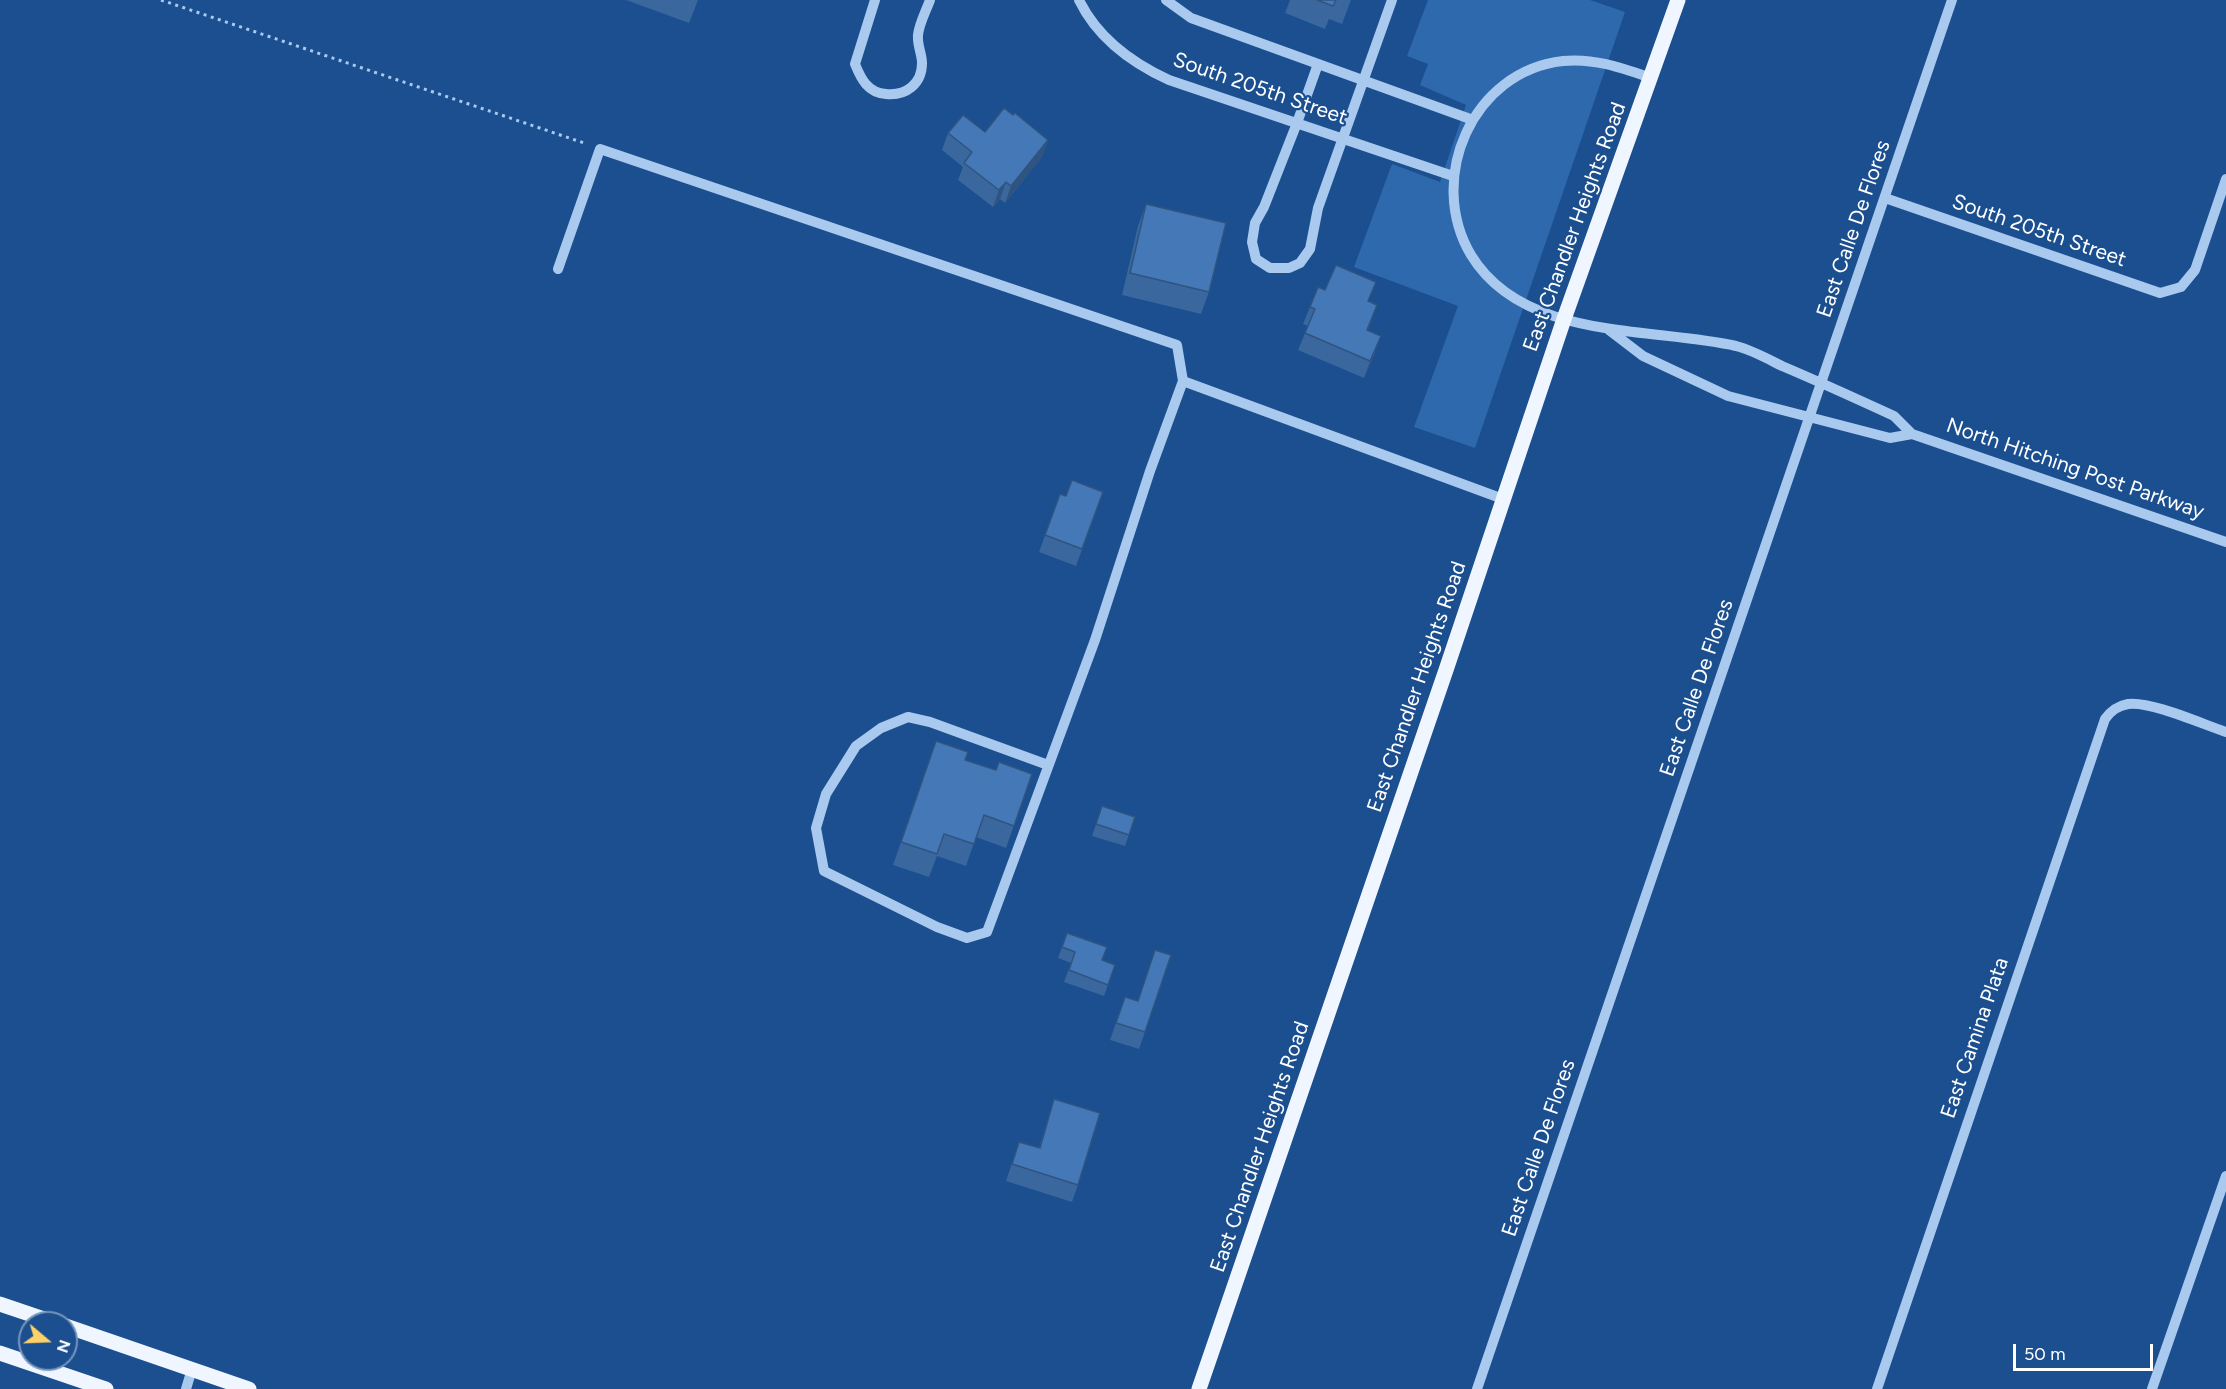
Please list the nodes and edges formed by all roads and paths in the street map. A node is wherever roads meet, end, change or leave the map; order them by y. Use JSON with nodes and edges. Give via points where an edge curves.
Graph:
{"nodes":[{"id":1,"x":161,"y":0,"type":"edge"},
{"id":2,"x":875,"y":0,"type":"edge"},
{"id":3,"x":930,"y":0,"type":"edge"},
{"id":4,"x":1079,"y":0,"type":"edge"},
{"id":5,"x":1166,"y":0,"type":"edge"},
{"id":6,"x":1392,"y":0,"type":"edge"},
{"id":7,"x":1678,"y":0,"type":"edge"},
{"id":8,"x":1952,"y":0,"type":"edge"},
{"id":9,"x":1318,"y":64,"type":"junction"},
{"id":10,"x":1651,"y":78,"type":"junction"},
{"id":11,"x":1363,"y":81,"type":"junction"},
{"id":12,"x":1473,"y":120,"type":"junction"},
{"id":13,"x":1298,"y":123,"type":"junction"},
{"id":14,"x":1342,"y":138,"type":"junction"},
{"id":15,"x":600,"y":149,"type":"junction"},
{"id":16,"x":1453,"y":176,"type":"junction"},
{"id":17,"x":2226,"y":179,"type":"edge"},
{"id":18,"x":1885,"y":198,"type":"junction"},
{"id":19,"x":558,"y":269,"type":"dead end"},
{"id":20,"x":1564,"y":319,"type":"junction"},
{"id":21,"x":1608,"y":329,"type":"junction"},
{"id":22,"x":1183,"y":381,"type":"junction"},
{"id":23,"x":1822,"y":383,"type":"junction"},
{"id":24,"x":1810,"y":417,"type":"junction"},
{"id":25,"x":1912,"y":434,"type":"junction"},
{"id":26,"x":1503,"y":499,"type":"junction"},
{"id":27,"x":2226,"y":542,"type":"edge"},
{"id":28,"x":2226,"y":732,"type":"edge"},
{"id":29,"x":1048,"y":765,"type":"junction"},
{"id":30,"x":2226,"y":1176,"type":"edge"},
{"id":31,"x":0,"y":1304,"type":"edge"},
{"id":32,"x":21,"y":1311,"type":"edge"},
{"id":33,"x":78,"y":1330,"type":"edge"},
{"id":34,"x":0,"y":1353,"type":"edge"},
{"id":35,"x":192,"y":1369,"type":"junction"},
{"id":36,"x":106,"y":1389,"type":"edge"},
{"id":37,"x":186,"y":1389,"type":"edge"},
{"id":38,"x":249,"y":1389,"type":"edge"},
{"id":39,"x":1199,"y":1389,"type":"edge"},
{"id":40,"x":1477,"y":1389,"type":"edge"},
{"id":41,"x":1876,"y":1389,"type":"edge"},
{"id":42,"x":2152,"y":1389,"type":"edge"}],
"edges":[{"from":1,"to":15,"type":"path"},
{"from":2,"to":3,"type":"street","via":[[855,64],[863,82],[877,93],[898,95],[909,91],[920,76],[918,35]]},
{"from":4,"to":13,"type":"street","name":"South 205th Street","via":[[1112,43],[1148,70]]},
{"from":5,"to":9,"type":"street","name":"South 205th Street","via":[[1191,18]]},
{"from":6,"to":11,"type":"street"},
{"from":7,"to":10,"type":"main road","name":"East Chandler Heights Road"},
{"from":8,"to":18,"type":"street","name":"East Calle De Flores"},
{"from":9,"to":11,"type":"street","name":"South 205th Street"},
{"from":9,"to":13,"type":"street"},
{"from":10,"to":12,"type":"street","via":[[1600,62],[1561,61],[1523,73],[1505,85]]},
{"from":10,"to":20,"type":"main road","name":"East Chandler Heights Road"},
{"from":11,"to":12,"type":"street","name":"South 205th Street"},
{"from":11,"to":14,"type":"street"},
{"from":12,"to":16,"type":"street","via":[[1455,160]]},
{"from":13,"to":14,"type":"street","name":"South 205th Street"},
{"from":13,"to":14,"type":"street","via":[[1255,223],[1252,242],[1256,259],[1270,268],[1289,268],[1300,263],[1310,249],[1318,208]]},
{"from":14,"to":16,"type":"street","name":"South 205th Street"},
{"from":15,"to":19,"type":"street"},
{"from":15,"to":22,"type":"street","via":[[1177,345]]},
{"from":16,"to":20,"type":"street","via":[[1454,209],[1461,232],[1489,277],[1508,294]]},
{"from":17,"to":18,"type":"street","name":"South 205th Street","via":[[2195,270],[2181,287],[2160,293]]},
{"from":18,"to":23,"type":"street","name":"East Calle De Flores"},
{"from":20,"to":21,"type":"street","name":"North Hitching Post Parkway"},
{"from":20,"to":26,"type":"main road","name":"East Chandler Heights Road"},
{"from":21,"to":23,"type":"street","name":"North Hitching Post Parkway","via":[[1738,347]]},
{"from":21,"to":24,"type":"street","name":"North Hitching Post Parkway","via":[[1643,356],[1728,396]]},
{"from":22,"to":26,"type":"street"},
{"from":22,"to":29,"type":"street"},
{"from":23,"to":24,"type":"street","name":"East Calle De Flores"},
{"from":23,"to":25,"type":"street","name":"North Hitching Post Parkway","via":[[1894,416]]},
{"from":24,"to":25,"type":"street","name":"North Hitching Post Parkway","via":[[1890,438]]},
{"from":24,"to":40,"type":"street","name":"East Calle De Flores"},
{"from":25,"to":27,"type":"street","name":"North Hitching Post Parkway"},
{"from":26,"to":39,"type":"main road","name":"East Chandler Heights Road"},
{"from":28,"to":41,"type":"street","name":"East Camina Plata","via":[[2130,704],[2111,711],[2105,719]]},
{"from":29,"to":29,"type":"street","via":[[987,932],[967,938],[937,927],[824,871],[816,828],[826,794],[856,746],[881,728],[908,717]]},
{"from":30,"to":42,"type":"street"},
{"from":31,"to":32,"type":"main road"},
{"from":33,"to":35,"type":"main road"},
{"from":34,"to":36,"type":"main road"},
{"from":35,"to":37,"type":"street"},
{"from":35,"to":38,"type":"main road"}]}
